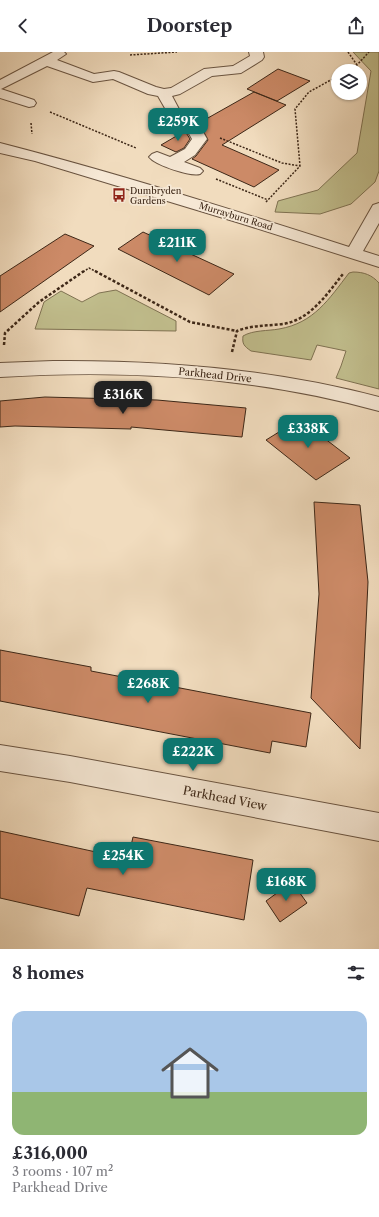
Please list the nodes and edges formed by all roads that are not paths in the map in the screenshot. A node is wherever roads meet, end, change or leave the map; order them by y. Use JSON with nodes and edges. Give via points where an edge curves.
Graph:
{"nodes":[{"id":1,"x":62,"y":52,"type":"edge"},
{"id":2,"x":256,"y":52,"type":"edge"},
{"id":3,"x":46,"y":61,"type":"junction"},
{"id":4,"x":0,"y":85,"type":"edge"},
{"id":5,"x":0,"y":93,"type":"edge"},
{"id":6,"x":164,"y":93,"type":"junction"},
{"id":7,"x":29,"y":103,"type":"road end"},
{"id":8,"x":0,"y":148,"type":"edge"},
{"id":9,"x":195,"y":171,"type":"road end"},
{"id":10,"x":379,"y":208,"type":"edge"},
{"id":11,"x":353,"y":254,"type":"junction"},
{"id":12,"x":379,"y":262,"type":"edge"},
{"id":13,"x":1,"y":369,"type":"edge"},
{"id":14,"x":379,"y":404,"type":"edge"},
{"id":15,"x":0,"y":758,"type":"edge"},
{"id":16,"x":379,"y":827,"type":"edge"}],
"edges":[{"from":1,"to":3,"type":"street"},
{"from":2,"to":6,"type":"street","via":[[257,57],[236,70],[209,72],[175,91]]},
{"from":3,"to":4,"type":"street"},
{"from":3,"to":6,"type":"street","via":[[93,78],[114,75]]},
{"from":5,"to":7,"type":"street"},
{"from":6,"to":9,"type":"street","via":[[177,116],[198,134],[200,139],[190,152],[164,160]]},
{"from":8,"to":11,"type":"street","name":"Murrayburn Road","via":[[249,220]]},
{"from":10,"to":11,"type":"street"},
{"from":11,"to":12,"type":"street","name":"Murrayburn Road"},
{"from":13,"to":14,"type":"street","name":"Parkhead Drive","via":[[145,368],[284,383]]},
{"from":15,"to":16,"type":"street","name":"Parkhead View"}]}
